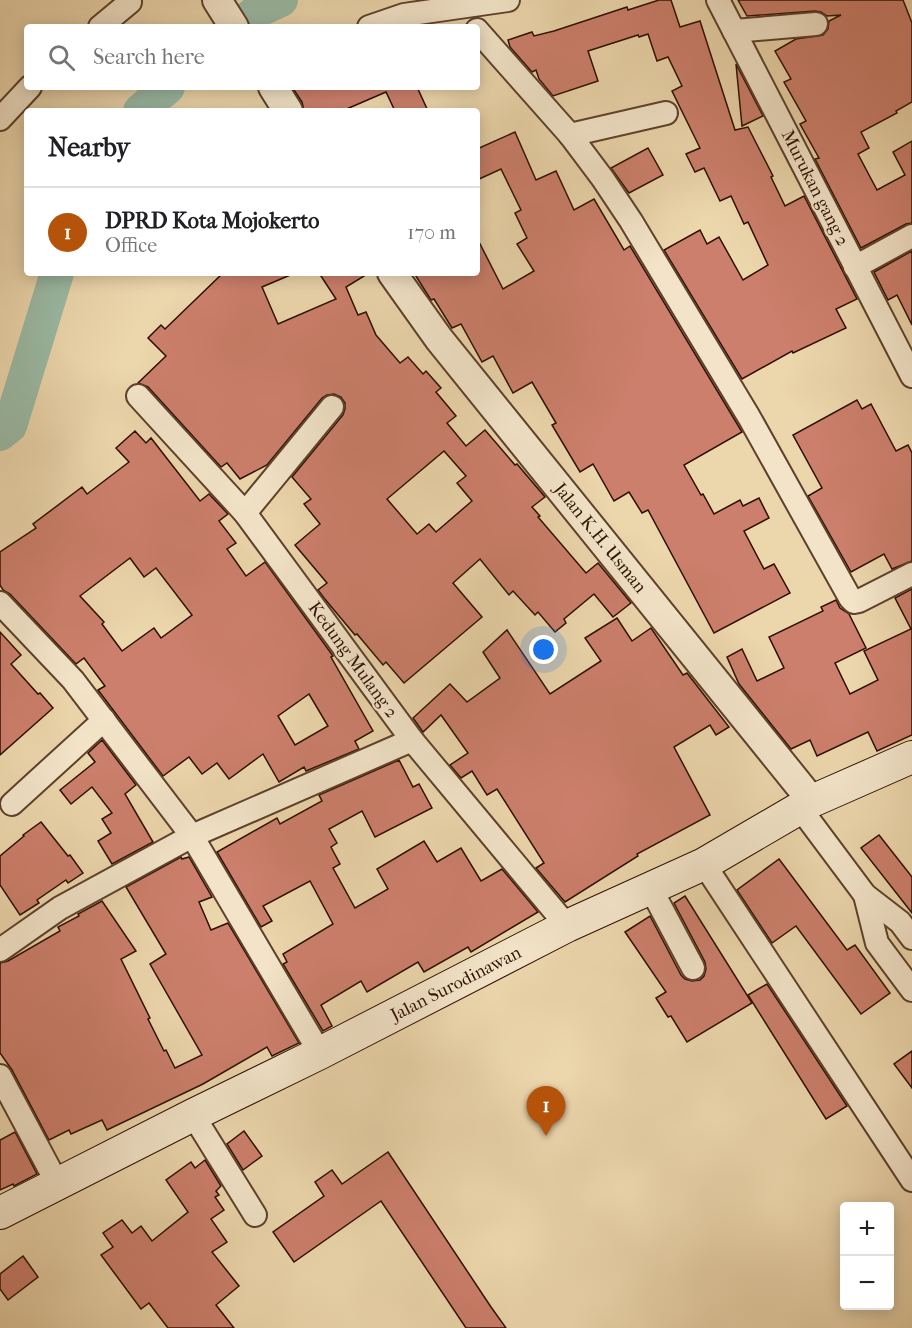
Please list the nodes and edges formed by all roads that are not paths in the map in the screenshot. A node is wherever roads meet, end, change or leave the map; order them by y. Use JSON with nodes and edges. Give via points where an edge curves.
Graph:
{"nodes":[{"id":1,"x":217,"y":0,"type":"edge"},
{"id":2,"x":508,"y":0,"type":"edge"},
{"id":3,"x":718,"y":0,"type":"edge"},
{"id":4,"x":129,"y":2,"type":"dead end"},
{"id":5,"x":457,"y":7,"type":"junction"},
{"id":6,"x":103,"y":24,"type":"edge"},
{"id":7,"x":232,"y":24,"type":"edge"},
{"id":8,"x":378,"y":24,"type":"edge"},
{"id":9,"x":472,"y":24,"type":"edge"},
{"id":10,"x":816,"y":24,"type":"dead end"},
{"id":11,"x":734,"y":31,"type":"junction"},
{"id":12,"x":480,"y":33,"type":"edge"},
{"id":13,"x":27,"y":90,"type":"edge"},
{"id":14,"x":275,"y":90,"type":"edge"},
{"id":15,"x":286,"y":108,"type":"edge"},
{"id":16,"x":666,"y":113,"type":"dead end"},
{"id":17,"x":0,"y":119,"type":"edge"},
{"id":18,"x":570,"y":135,"type":"junction"},
{"id":19,"x":912,"y":236,"type":"edge"},
{"id":20,"x":855,"y":267,"type":"junction"},
{"id":21,"x":394,"y":276,"type":"edge"},
{"id":22,"x":912,"y":376,"type":"edge"},
{"id":23,"x":138,"y":396,"type":"dead end"},
{"id":24,"x":332,"y":407,"type":"dead end"},
{"id":25,"x":245,"y":513,"type":"junction"},
{"id":26,"x":912,"y":574,"type":"edge"},
{"id":27,"x":0,"y":603,"type":"edge"},
{"id":28,"x":104,"y":720,"type":"junction"},
{"id":29,"x":412,"y":740,"type":"junction"},
{"id":30,"x":912,"y":757,"type":"edge"},
{"id":31,"x":12,"y":804,"type":"dead end"},
{"id":32,"x":806,"y":805,"type":"junction"},
{"id":33,"x":192,"y":836,"type":"junction"},
{"id":34,"x":704,"y":864,"type":"junction"},
{"id":35,"x":651,"y":889,"type":"junction"},
{"id":36,"x":865,"y":895,"type":"junction"},
{"id":37,"x":567,"y":926,"type":"junction"},
{"id":38,"x":912,"y":938,"type":"edge"},
{"id":39,"x":0,"y":950,"type":"edge"},
{"id":40,"x":693,"y":968,"type":"dead end"},
{"id":41,"x":912,"y":990,"type":"edge"},
{"id":42,"x":320,"y":1053,"type":"junction"},
{"id":43,"x":0,"y":1076,"type":"edge"},
{"id":44,"x":193,"y":1114,"type":"junction"},
{"id":45,"x":912,"y":1180,"type":"edge"},
{"id":46,"x":57,"y":1184,"type":"junction"},
{"id":47,"x":0,"y":1213,"type":"edge"},
{"id":48,"x":255,"y":1215,"type":"dead end"}],
"edges":[{"from":1,"to":7,"type":"street"},
{"from":2,"to":5,"type":"street"},
{"from":3,"to":11,"type":"street","name":"Murukan gang 2"},
{"from":4,"to":6,"type":"street"},
{"from":5,"to":8,"type":"street","via":[[404,15]]},
{"from":5,"to":9,"type":"street"},
{"from":10,"to":11,"type":"street"},
{"from":11,"to":20,"type":"street","name":"Murukan gang 2"},
{"from":12,"to":18,"type":"street"},
{"from":13,"to":17,"type":"street"},
{"from":14,"to":15,"type":"street"},
{"from":16,"to":18,"type":"street"},
{"from":18,"to":26,"type":"street","via":[[649,250],[749,417],[849,598],[859,601]]},
{"from":19,"to":20,"type":"street"},
{"from":20,"to":22,"type":"street","name":"Murukan gang 2"},
{"from":21,"to":32,"type":"street","name":"Jalan K.H. Usman","via":[[439,339]]},
{"from":23,"to":25,"type":"street","name":"Kedung Mulang 2"},
{"from":24,"to":25,"type":"street"},
{"from":25,"to":29,"type":"street","name":"Kedung Mulang 2"},
{"from":27,"to":28,"type":"street","via":[[73,680]]},
{"from":28,"to":31,"type":"street"},
{"from":28,"to":33,"type":"street"},
{"from":29,"to":33,"type":"street"},
{"from":29,"to":37,"type":"street","name":"Kedung Mulang 2"},
{"from":30,"to":32,"type":"main road","name":"Jalan Surodinawan"},
{"from":32,"to":34,"type":"main road","name":"Jalan Surodinawan"},
{"from":32,"to":36,"type":"street"},
{"from":33,"to":39,"type":"street","via":[[60,908]]},
{"from":33,"to":42,"type":"street"},
{"from":34,"to":35,"type":"main road","name":"Jalan Surodinawan"},
{"from":34,"to":45,"type":"street"},
{"from":35,"to":37,"type":"main road","name":"Jalan Surodinawan"},
{"from":35,"to":40,"type":"street"},
{"from":36,"to":38,"type":"street","via":[[900,922]]},
{"from":36,"to":41,"type":"street","via":[[877,943]]},
{"from":37,"to":42,"type":"main road","name":"Jalan Surodinawan"},
{"from":42,"to":44,"type":"main road","name":"Jalan Surodinawan"},
{"from":43,"to":46,"type":"street"},
{"from":44,"to":46,"type":"main road","name":"Jalan Surodinawan"},
{"from":44,"to":48,"type":"street"},
{"from":46,"to":47,"type":"main road","name":"Jalan Surodinawan"}]}
